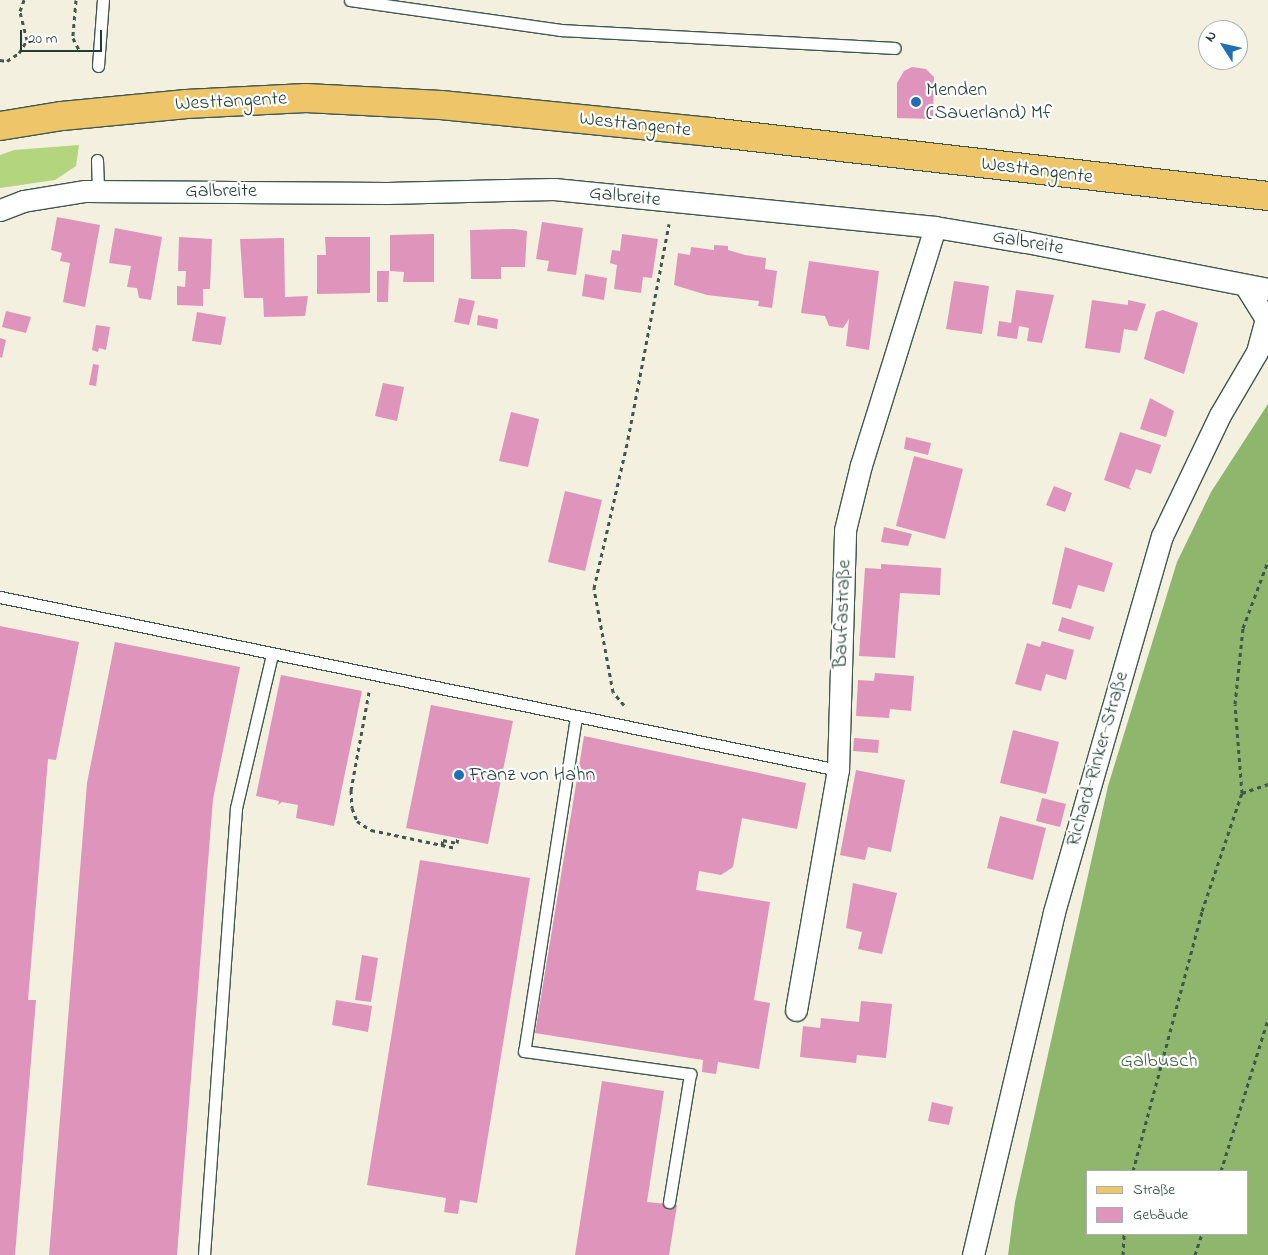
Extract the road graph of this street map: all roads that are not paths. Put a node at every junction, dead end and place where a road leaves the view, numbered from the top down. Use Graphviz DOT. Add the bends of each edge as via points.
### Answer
graph roads {
  1 [pos="103,0"];
  2 [pos="350,0"];
  3 [pos="895,48"];
  4 [pos="98,66"];
  5 [pos="3,122"];
  6 [pos="97,160"];
  7 [pos="98,190"];
  8 [pos="1268,196"];
  9 [pos="0,210"];
  10 [pos="936,227"];
  11 [pos="1246,287"];
  12 [pos="1268,289"];
  13 [pos="0,596"];
  14 [pos="272,654"];
  15 [pos="576,718"];
  16 [pos="838,770"];
  17 [pos="796,1010"];
  18 [pos="669,1202"];
  19 [pos="204,1255"];
  20 [pos="973,1255"];
  1 -- 4 [label="lane"];
  2 -- 3 [label="lane" via="561,30"];
  5 -- 8 [label="main road, Westtangente" via="186,104 297,98 441,105 710,132"];
  6 -- 7 [label="lane"];
  7 -- 9 [label="street, Galbreite" via="23,201"];
  7 -- 10 [label="street, Galbreite" via="387,193 554,189"];
  10 -- 11 [label="street, Galbreite"];
  10 -- 16 [label="street, Baufastraße" via="861,465 845,530"];
  11 -- 12 [label="street, Galbreite"];
  11 -- 20 [label="street, Richard-Rinker-Straße" via="1266,319 1257,352 1220,415 1162,536 1054,912"];
  13 -- 14 [label="lane"];
  14 -- 15 [label="lane"];
  14 -- 19 [label="lane" via="236,808"];
  15 -- 16 [label="lane"];
  15 -- 18 [label="lane" via="524,1051 690,1074"];
  16 -- 17 [label="street, Baufastraße"];
}
